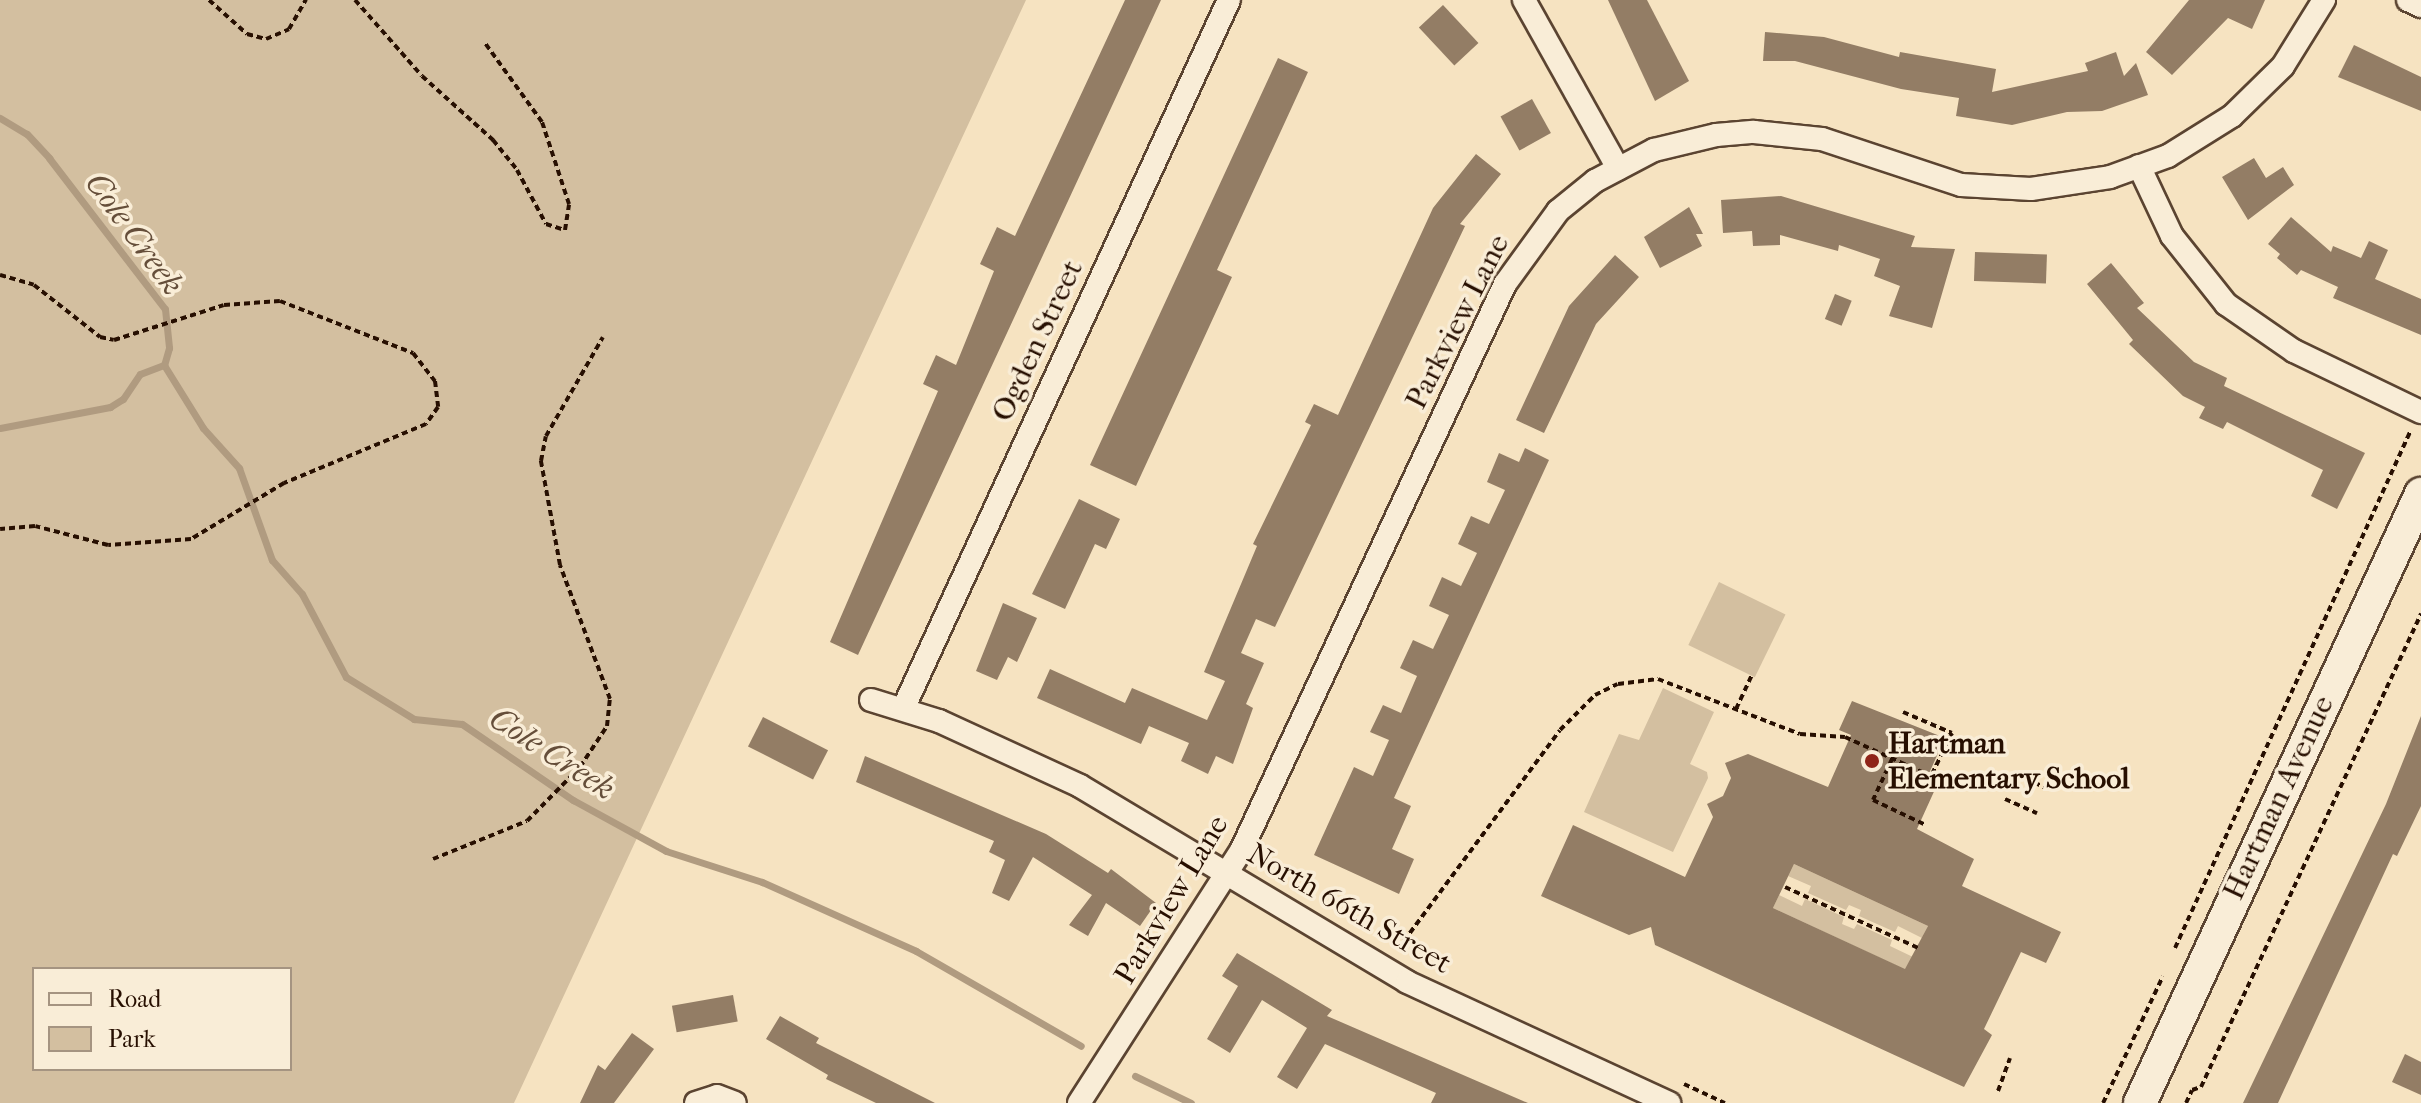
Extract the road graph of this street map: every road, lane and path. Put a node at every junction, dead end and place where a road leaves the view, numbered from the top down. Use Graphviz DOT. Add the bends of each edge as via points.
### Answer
graph roads {
  1 [pos="209,0"];
  2 [pos="306,0"];
  3 [pos="355,0"];
  4 [pos="1229,0"];
  5 [pos="1524,0"];
  6 [pos="2324,0"];
  7 [pos="2408,0"];
  8 [pos="2421,6"];
  9 [pos="485,43"];
  10 [pos="2139,166"];
  11 [pos="1618,168"];
  12 [pos="0,275"];
  13 [pos="603,337"];
  14 [pos="2416,420"];
  15 [pos="2421,494"];
  16 [pos="0,529"];
  17 [pos="2421,614"];
  18 [pos="1752,675"];
  19 [pos="871,700"];
  20 [pos="903,709"];
  21 [pos="1736,709"];
  22 [pos="1903,712"];
  23 [pos="1892,759"];
  24 [pos="2016,774"];
  25 [pos="1931,776"];
  26 [pos="1946,783"];
  27 [pos="2048,789"];
  28 [pos="2005,799"];
  29 [pos="2037,813"];
  30 [pos="1926,825"];
  31 [pos="433,859"];
  32 [pos="1228,874"];
  33 [pos="1785,887"];
  34 [pos="1388,946"];
  35 [pos="1918,948"];
  36 [pos="2175,948"];
  37 [pos="1396,951"];
  38 [pos="1410,957"];
  39 [pos="2163,976"];
  40 [pos="2010,1058"];
  41 [pos="1677,1081"];
  42 [pos="1998,1091"];
  43 [pos="696,1103"];
  44 [pos="735,1103"];
  45 [pos="1079,1103"];
  46 [pos="1669,1103"];
  47 [pos="1725,1103"];
  48 [pos="2103,1103"];
  49 [pos="2140,1103"];
  50 [pos="2186,1103"];
  1 -- 2 [label="path" via="247,34 266,39 289,29"];
  3 -- 9 [label="path" via="422,76 493,140 517,170 546,224 565,230 569,204 542,122"];
  4 -- 20 [label="street, Ogden Street"];
  5 -- 11 [label="street"];
  6 -- 10 [label="street, Parkview Lane" via="2283,66 2251,99 2201,138"];
  7 -- 8 [label="street"];
  10 -- 11 [label="street, Parkview Lane" via="2069,186 1991,188 1932,178 1822,139 1754,132 1678,143"];
  10 -- 14 [label="street" via="2172,236 2226,304 2294,351"];
  11 -- 32 [label="street, Parkview Lane" via="1558,211 1505,284"];
  12 -- 16 [label="path" via="48,293 100,337 129,338 248,300 280,301 401,346 431,372 438,407 426,424 284,483 221,524 173,544 108,545 35,526"];
  13 -- 31 [label="path" via="542,448 543,484 557,552 610,699 607,726 580,767 539,811 510,830"];
  14 -- 36 [label="path"];
  15 -- 49 [label="main road, Hartman Avenue"];
  17 -- 50 [label="path" via="2201,1087 2192,1090"];
  18 -- 21 [label="path"];
  19 -- 20 [label="street, North 66th Street"];
  20 -- 32 [label="street, North 66th Street" via="1080,786"];
  21 -- 23 [label="path" via="1800,734 1845,737"];
  21 -- 37 [label="path" via="1658,679 1638,679 1595,695 1536,760"];
  22 -- 25 [label="path" via="1952,733"];
  23 -- 25 [label="path"];
  23 -- 30 [label="path" via="1873,800"];
  24 -- 27 [label="path"];
  25 -- 26 [label="path"];
  28 -- 29 [label="path"];
  32 -- 45 [label="street, Parkview Lane"];
  32 -- 46 [label="street, North 66th Street" via="1407,982"];
  33 -- 35 [label="path"];
  34 -- 37 [label="path"];
  37 -- 38 [label="path"];
  39 -- 48 [label="path"];
  40 -- 42 [label="path"];
  41 -- 47 [label="path"];
  43 -- 44 [label="street" via="717,1096"];
}
